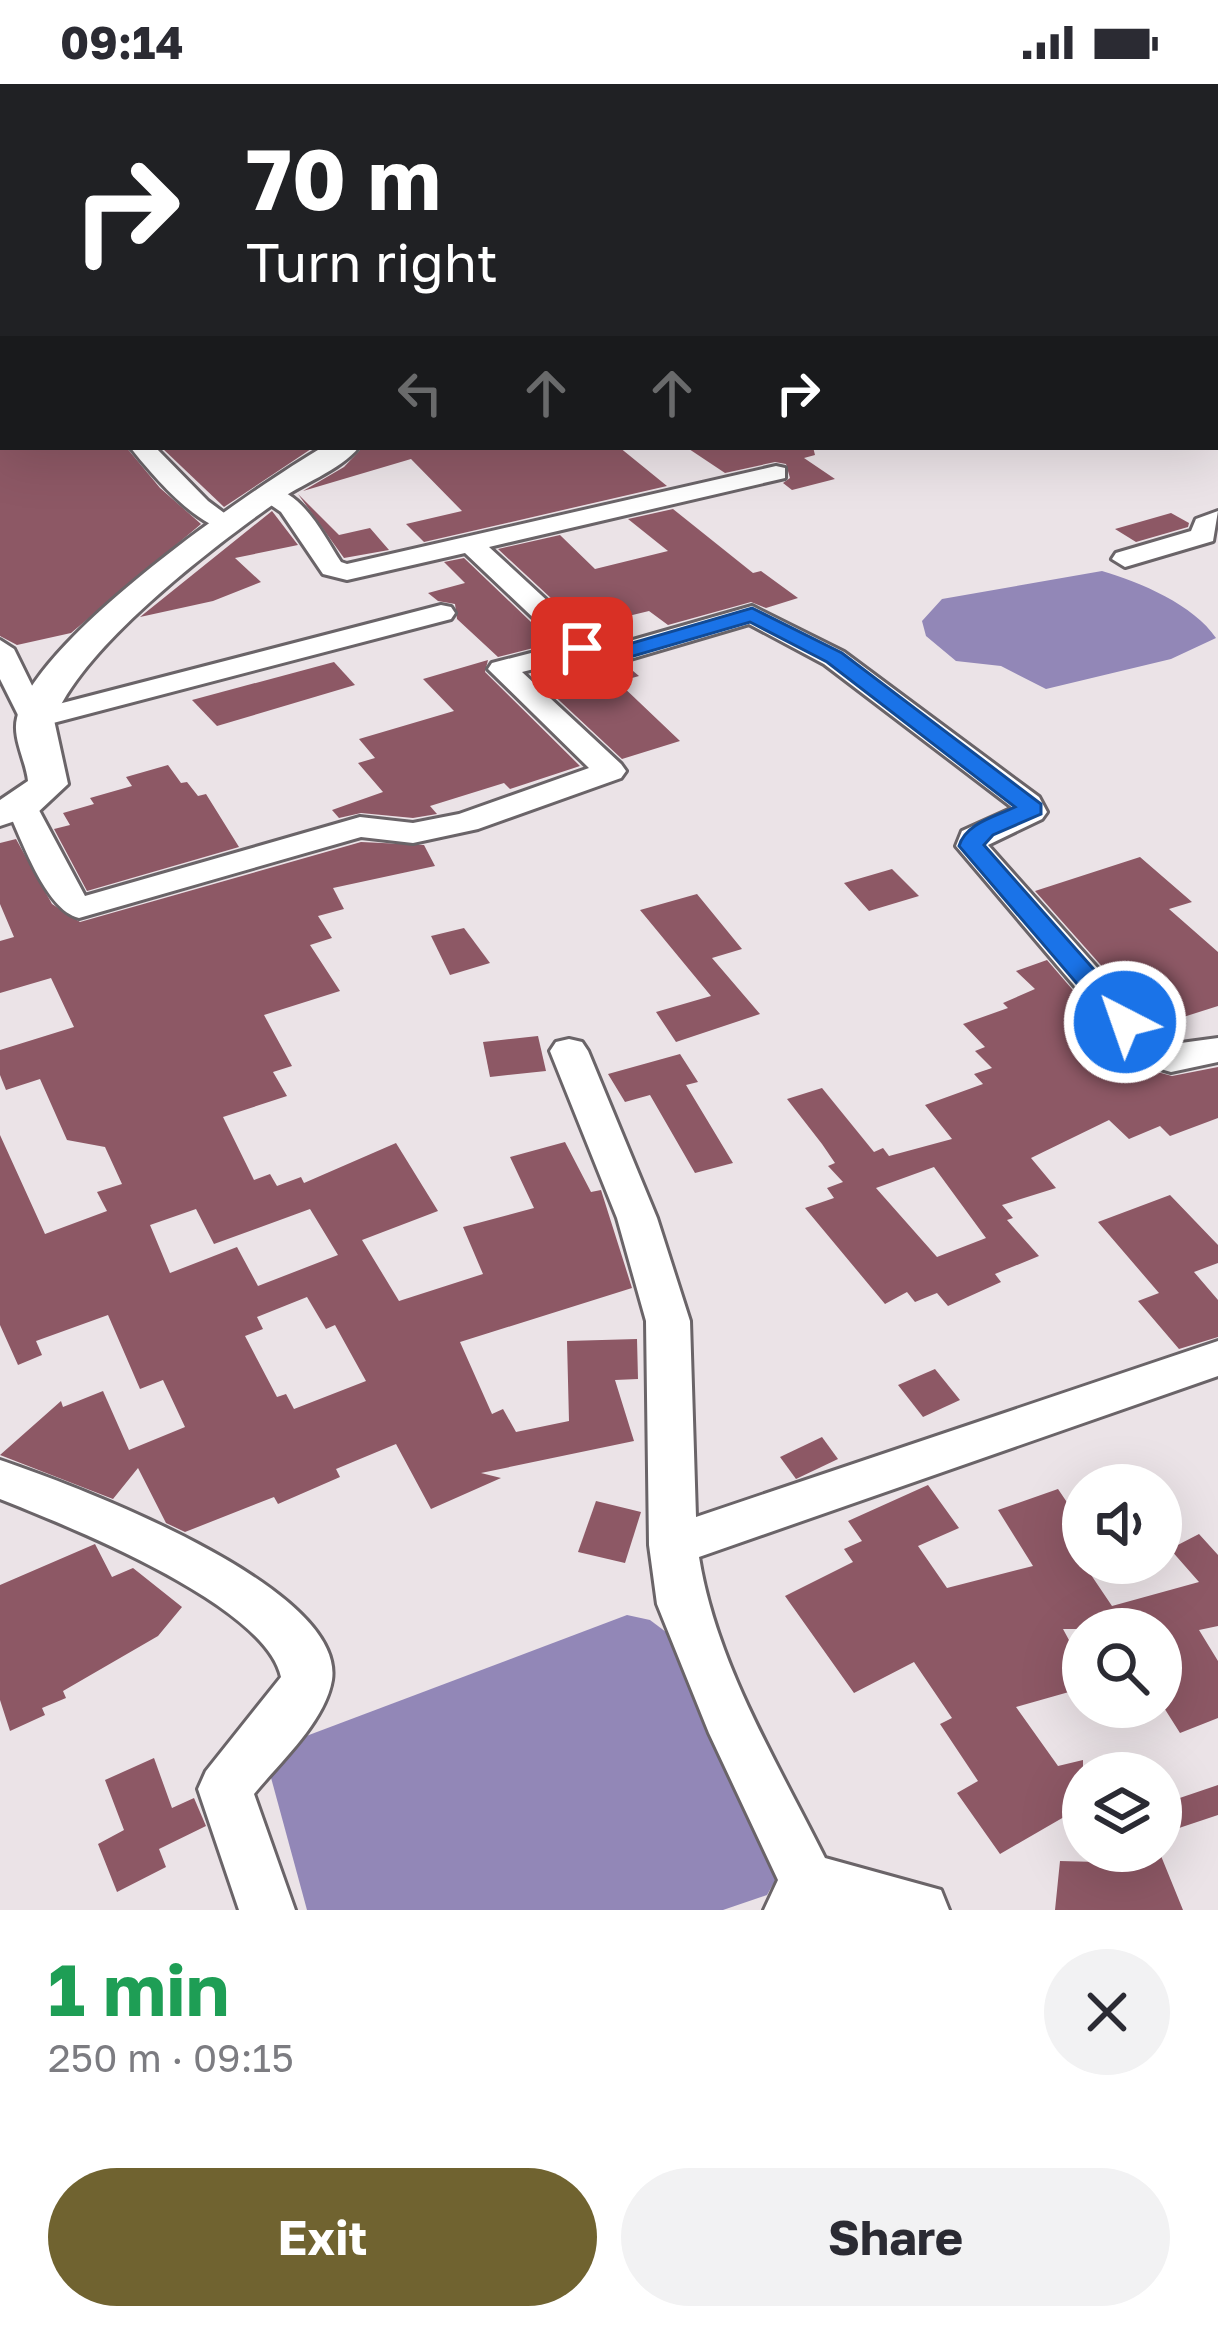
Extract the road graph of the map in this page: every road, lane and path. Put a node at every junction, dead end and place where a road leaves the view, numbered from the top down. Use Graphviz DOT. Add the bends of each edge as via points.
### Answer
graph roads {
  1 [pos="145,450"];
  2 [pos="339,450"];
  3 [pos="776,473"];
  4 [pos="267,494"];
  5 [pos="1218,519"];
  6 [pos="226,524"];
  7 [pos="473,546"];
  8 [pos="1125,559"];
  9 [pos="441,614"];
  10 [pos="582,648"];
  11 [pos="0,649"];
  12 [pos="34,719"];
  13 [pos="11,810"];
  14 [pos="1218,1050"];
  15 [pos="569,1052"];
  16 [pos="1218,1358"];
  17 [pos="0,1479"];
  18 [pos="673,1545"];
  19 [pos="799,1895"];
  20 [pos="267,1910"];
  21 [pos="921,1910"];
  1 -- 6 [label="street"];
  2 -- 4 [label="street"];
  3 -- 7 [label="street"];
  4 -- 6 [label="street"];
  4 -- 7 [label="street" via="290,508 339,572"];
  5 -- 8 [label="street" via="1205,524 1204,536"];
  6 -- 12 [label="street" via="70,663"];
  7 -- 10 [label="street"];
  9 -- 12 [label="street"];
  10 -- 13 [label="street" via="502,669 610,772 466,822 412,833 360,827 80,908"];
  10 -- 14 [label="street" via="613,656 752,614 834,658 1032,809 985,830 972,846 1153,1054 1171,1060"];
  11 -- 12 [label="street"];
  12 -- 13 [label="street" via="48,784"];
  15 -- 18 [label="street" via="638,1218 668,1321"];
  16 -- 18 [label="street"];
  17 -- 20 [label="street" via="167,1549 279,1622 306,1651 302,1694 225,1789"];
  18 -- 19 [label="street" via="682,1604"];
  19 -- 21 [label="street"];
}
